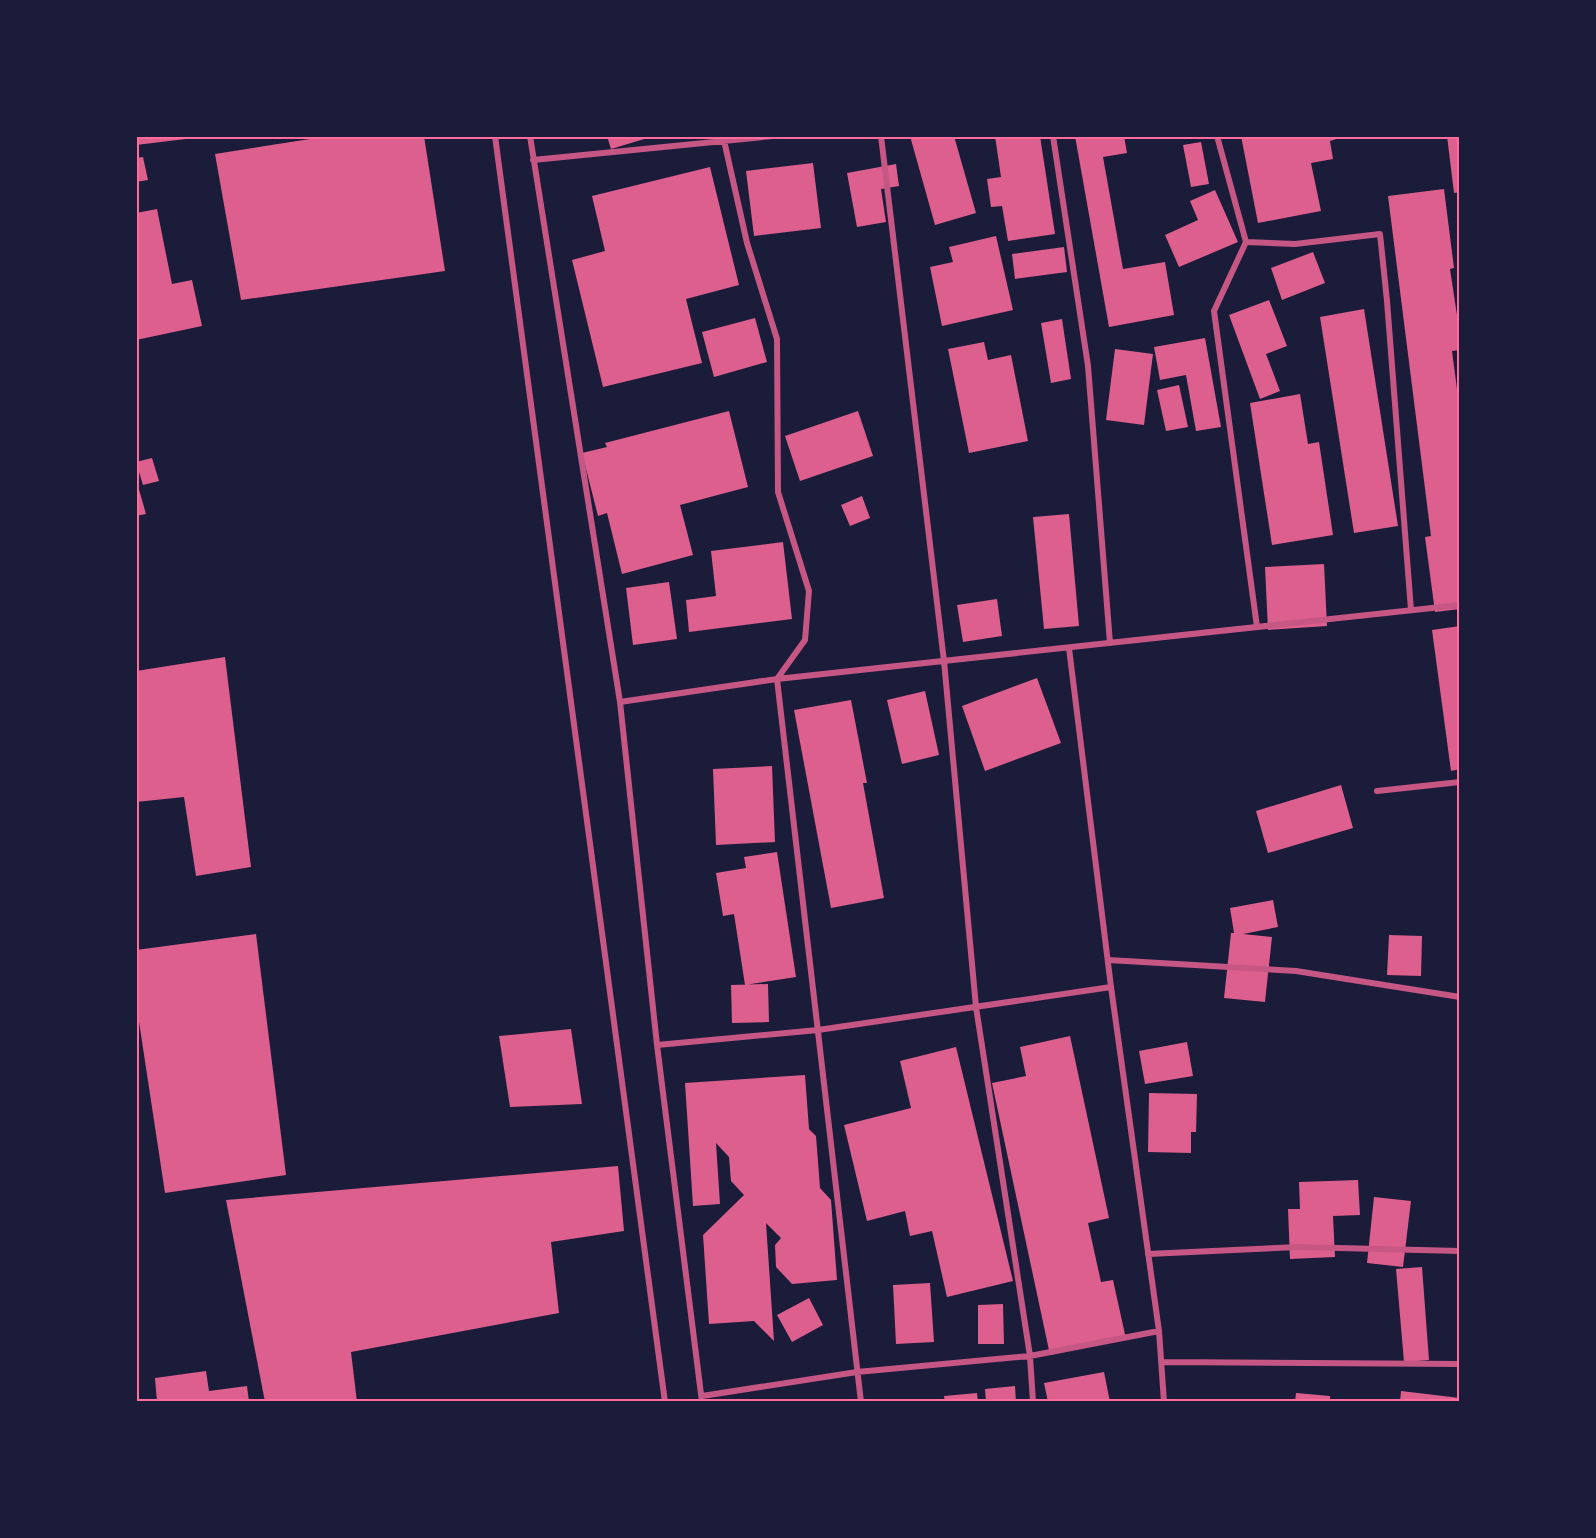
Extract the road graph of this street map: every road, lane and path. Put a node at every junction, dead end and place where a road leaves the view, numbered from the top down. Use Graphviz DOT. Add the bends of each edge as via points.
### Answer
graph roads {
  1 [pos="495,136"];
  2 [pos="530,136"];
  3 [pos="774,136"];
  4 [pos="881,136"];
  5 [pos="1053,136"];
  6 [pos="1217,136"];
  7 [pos="723,140"];
  8 [pos="533,160"];
  9 [pos="1246,242"];
  10 [pos="1460,605"];
  11 [pos="1411,610"];
  12 [pos="1257,627"];
  13 [pos="1110,643"];
  14 [pos="1069,648"];
  15 [pos="944,661"];
  16 [pos="777,680"];
  17 [pos="620,702"];
  18 [pos="1460,782"];
  19 [pos="1377,791"];
  20 [pos="1107,960"];
  21 [pos="1111,987"];
  22 [pos="1460,997"];
  23 [pos="976,1007"];
  24 [pos="818,1030"];
  25 [pos="657,1045"];
  26 [pos="1460,1251"];
  27 [pos="1148,1254"];
  28 [pos="1159,1331"];
  29 [pos="1030,1356"];
  30 [pos="1161,1362"];
  31 [pos="1460,1364"];
  32 [pos="857,1372"];
  33 [pos="702,1399"];
  34 [pos="665,1401"];
  35 [pos="861,1401"];
  36 [pos="1034,1401"];
  37 [pos="1164,1401"];
  1 -- 34 [label="street"];
  2 -- 8 [label="street"];
  3 -- 7 [label="street"];
  4 -- 15 [label="street"];
  5 -- 13 [label="street" via="1088,366"];
  6 -- 9 [label="street"];
  7 -- 8 [label="street"];
  7 -- 16 [label="street" via="747,243 777,339 778,492 809,591 805,640"];
  8 -- 17 [label="street"];
  9 -- 11 [label="street" via="1295,244 1380,234"];
  9 -- 12 [label="street" via="1214,311"];
  10 -- 11 [label="street"];
  11 -- 12 [label="street"];
  12 -- 13 [label="street"];
  13 -- 14 [label="street"];
  14 -- 15 [label="street"];
  14 -- 20 [label="street"];
  15 -- 16 [label="street"];
  15 -- 23 [label="street"];
  16 -- 17 [label="street"];
  16 -- 24 [label="street"];
  17 -- 25 [label="street"];
  18 -- 19 [label="street"];
  20 -- 21 [label="street"];
  20 -- 22 [label="street" via="1296,971"];
  21 -- 23 [label="street"];
  21 -- 27 [label="street"];
  23 -- 24 [label="street"];
  23 -- 29 [label="street"];
  24 -- 25 [label="street"];
  24 -- 32 [label="street"];
  25 -- 33 [label="street"];
  26 -- 27 [label="street" via="1298,1247"];
  27 -- 28 [label="street"];
  28 -- 29 [label="street"];
  28 -- 30 [label="street"];
  29 -- 32 [label="street"];
  29 -- 36 [label="street"];
  30 -- 31 [label="street"];
  30 -- 37 [label="street"];
  32 -- 33 [label="street"];
  32 -- 35 [label="street"];
}
